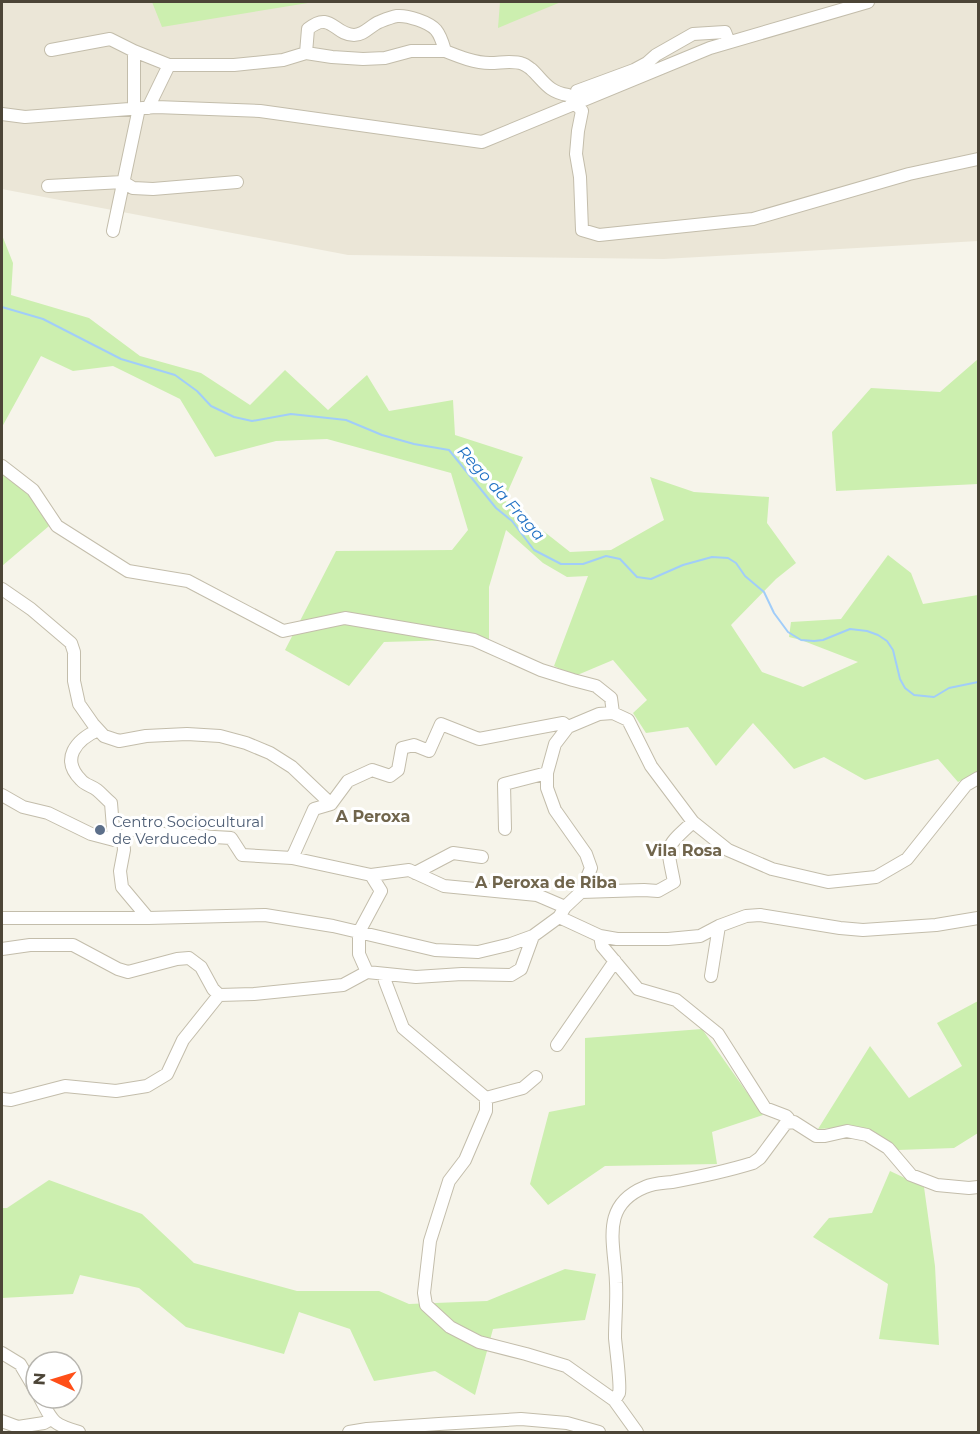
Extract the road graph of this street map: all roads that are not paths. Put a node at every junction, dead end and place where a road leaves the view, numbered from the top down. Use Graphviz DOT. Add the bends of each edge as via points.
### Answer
graph roads {
  1 [pos="868,2"];
  2 [pos="843,5"];
  3 [pos="729,42"];
  4 [pos="51,50"];
  5 [pos="134,51"];
  6 [pos="445,51"];
  7 [pos="306,53"];
  8 [pos="169,65"];
  9 [pos="575,103"];
  10 [pos="140,108"];
  11 [pos="2,114"];
  12 [pos="978,159"];
  13 [pos="123,182"];
  14 [pos="237,182"];
  15 [pos="48,186"];
  16 [pos="113,231"];
  17 [pos="2,466"];
  18 [pos="2,589"];
  19 [pos="613,713"];
  20 [pos="568,727"];
  21 [pos="98,730"];
  22 [pos="547,773"];
  23 [pos="978,778"];
  24 [pos="2,795"];
  25 [pos="331,804"];
  26 [pos="693,822"];
  27 [pos="505,829"];
  28 [pos="119,839"];
  29 [pos="482,857"];
  30 [pos="292,858"];
  31 [pos="415,873"];
  32 [pos="371,875"];
  33 [pos="581,892"];
  34 [pos="562,912"];
  35 [pos="2,918"];
  36 [pos="148,918"];
  37 [pos="978,918"];
  38 [pos="719,926"];
  39 [pos="359,932"];
  40 [pos="533,936"];
  41 [pos="600,936"];
  42 [pos="2,949"];
  43 [pos="615,961"];
  44 [pos="367,972"];
  45 [pos="385,975"];
  46 [pos="711,976"];
  47 [pos="219,994"];
  48 [pos="557,1045"];
  49 [pos="536,1077"];
  50 [pos="486,1098"];
  51 [pos="2,1100"];
  52 [pos="789,1122"];
  53 [pos="978,1187"];
  54 [pos="2,1353"];
  55 [pos="24,1371"];
  56 [pos="614,1401"];
  57 [pos="46,1410"];
  58 [pos="51,1419"];
  59 [pos="2,1421"];
  60 [pos="19,1430"];
  61 [pos="79,1432"];
  62 [pos="349,1432"];
  63 [pos="599,1432"];
  64 [pos="638,1432"];
  1 -- 2 [label="street"];
  2 -- 3 [label="street"];
  3 -- 9 [label="street"];
  3 -- 9 [label="street" via="725,32 693,34 634,70 577,91"];
  4 -- 5 [label="street" via="110,39"];
  5 -- 8 [label="street"];
  5 -- 10 [label="street"];
  6 -- 7 [label="street" via="411,51 363,59"];
  6 -- 7 [label="street" via="435,29 420,20 397,16 352,36 326,22 316,22 308,29"];
  6 -- 9 [label="street" via="470,60 525,64 547,87 568,95"];
  7 -- 8 [label="street" via="283,60 234,65"];
  8 -- 10 [label="street"];
  9 -- 10 [label="street" via="482,142 260,111"];
  9 -- 12 [label="street" via="582,111 576,154 582,230 598,236 753,219 909,174"];
  10 -- 11 [label="street" via="26,117"];
  10 -- 13 [label="street"];
  13 -- 14 [label="street" via="133,188 153,189"];
  13 -- 15 [label="street"];
  13 -- 16 [label="street"];
  17 -- 19 [label="street" via="33,490 57,526 128,571 188,581 283,631 345,618 474,640 542,669 596,686 610,698"];
  18 -- 21 [label="street" via="71,643 79,704"];
  19 -- 20 [label="street" via="599,714"];
  19 -- 26 [label="street" via="628,720 651,766"];
  20 -- 22 [label="street" via="555,744"];
  20 -- 25 [label="street" via="563,723 479,739 441,724 429,751 414,746 402,748 398,770 390,776 372,770 348,781"];
  21 -- 25 [label="street" via="119,741 187,734 246,742 292,767"];
  21 -- 28 [label="street" via="76,745 71,759 83,782 111,803"];
  22 -- 27 [label="street" via="504,784"];
  22 -- 33 [label="street" via="547,788 555,810 586,854 591,868"];
  23 -- 26 [label="street" via="966,785 908,859 876,877 828,882 772,869 728,850"];
  24 -- 28 [label="street" via="91,834"];
  25 -- 30 [label="street" via="314,808"];
  26 -- 33 [label="street" via="672,841 668,850 674,882 658,891"];
  28 -- 30 [label="street" via="139,827 164,834 231,838 242,855"];
  28 -- 36 [label="street" via="124,850 122,887"];
  29 -- 31 [label="street" via="453,853"];
  30 -- 32 [label="street"];
  31 -- 32 [label="street" via="409,870"];
  31 -- 34 [label="street" via="444,886 537,895"];
  32 -- 39 [label="street" via="381,891"];
  33 -- 34 [label="street"];
  34 -- 40 [label="street"];
  34 -- 41 [label="street"];
  35 -- 36 [label="street"];
  36 -- 39 [label="street" via="265,915"];
  37 -- 38 [label="street" via="863,930 760,915"];
  38 -- 41 [label="street" via="699,936 668,939"];
  38 -- 46 [label="street"];
  39 -- 40 [label="street" via="435,950 478,952"];
  39 -- 44 [label="street" via="359,954"];
  40 -- 45 [label="street" via="520,969 511,975"];
  41 -- 43 [label="street" via="602,946"];
  42 -- 47 [label="street" via="73,945 128,972 189,958 201,967"];
  43 -- 48 [label="street"];
  43 -- 52 [label="street" via="638,989 676,1000 717,1034 765,1108 786,1116"];
  44 -- 45 [label="street"];
  44 -- 47 [label="street" via="343,985"];
  45 -- 50 [label="street" via="403,1028"];
  47 -- 51 [label="street" via="183,1040 167,1074 147,1086 116,1091 65,1086"];
  49 -- 50 [label="street" via="523,1088"];
  50 -- 56 [label="street" via="486,1111 465,1160 449,1181 430,1242 426,1305 450,1327 479,1342 566,1366"];
  52 -- 53 [label="street" via="816,1136 847,1131 867,1135 888,1148 911,1174 938,1185"];
  52 -- 56 [label="street" via="753,1163 646,1187 631,1195 616,1211 612,1242 620,1391"];
  54 -- 55 [label="street"];
  56 -- 64 [label="street"];
  57 -- 58 [label="street"];
  58 -- 60 [label="street"];
  58 -- 61 [label="street"];
  59 -- 60 [label="street"];
  62 -- 63 [label="street" via="521,1419 567,1423"];
}
